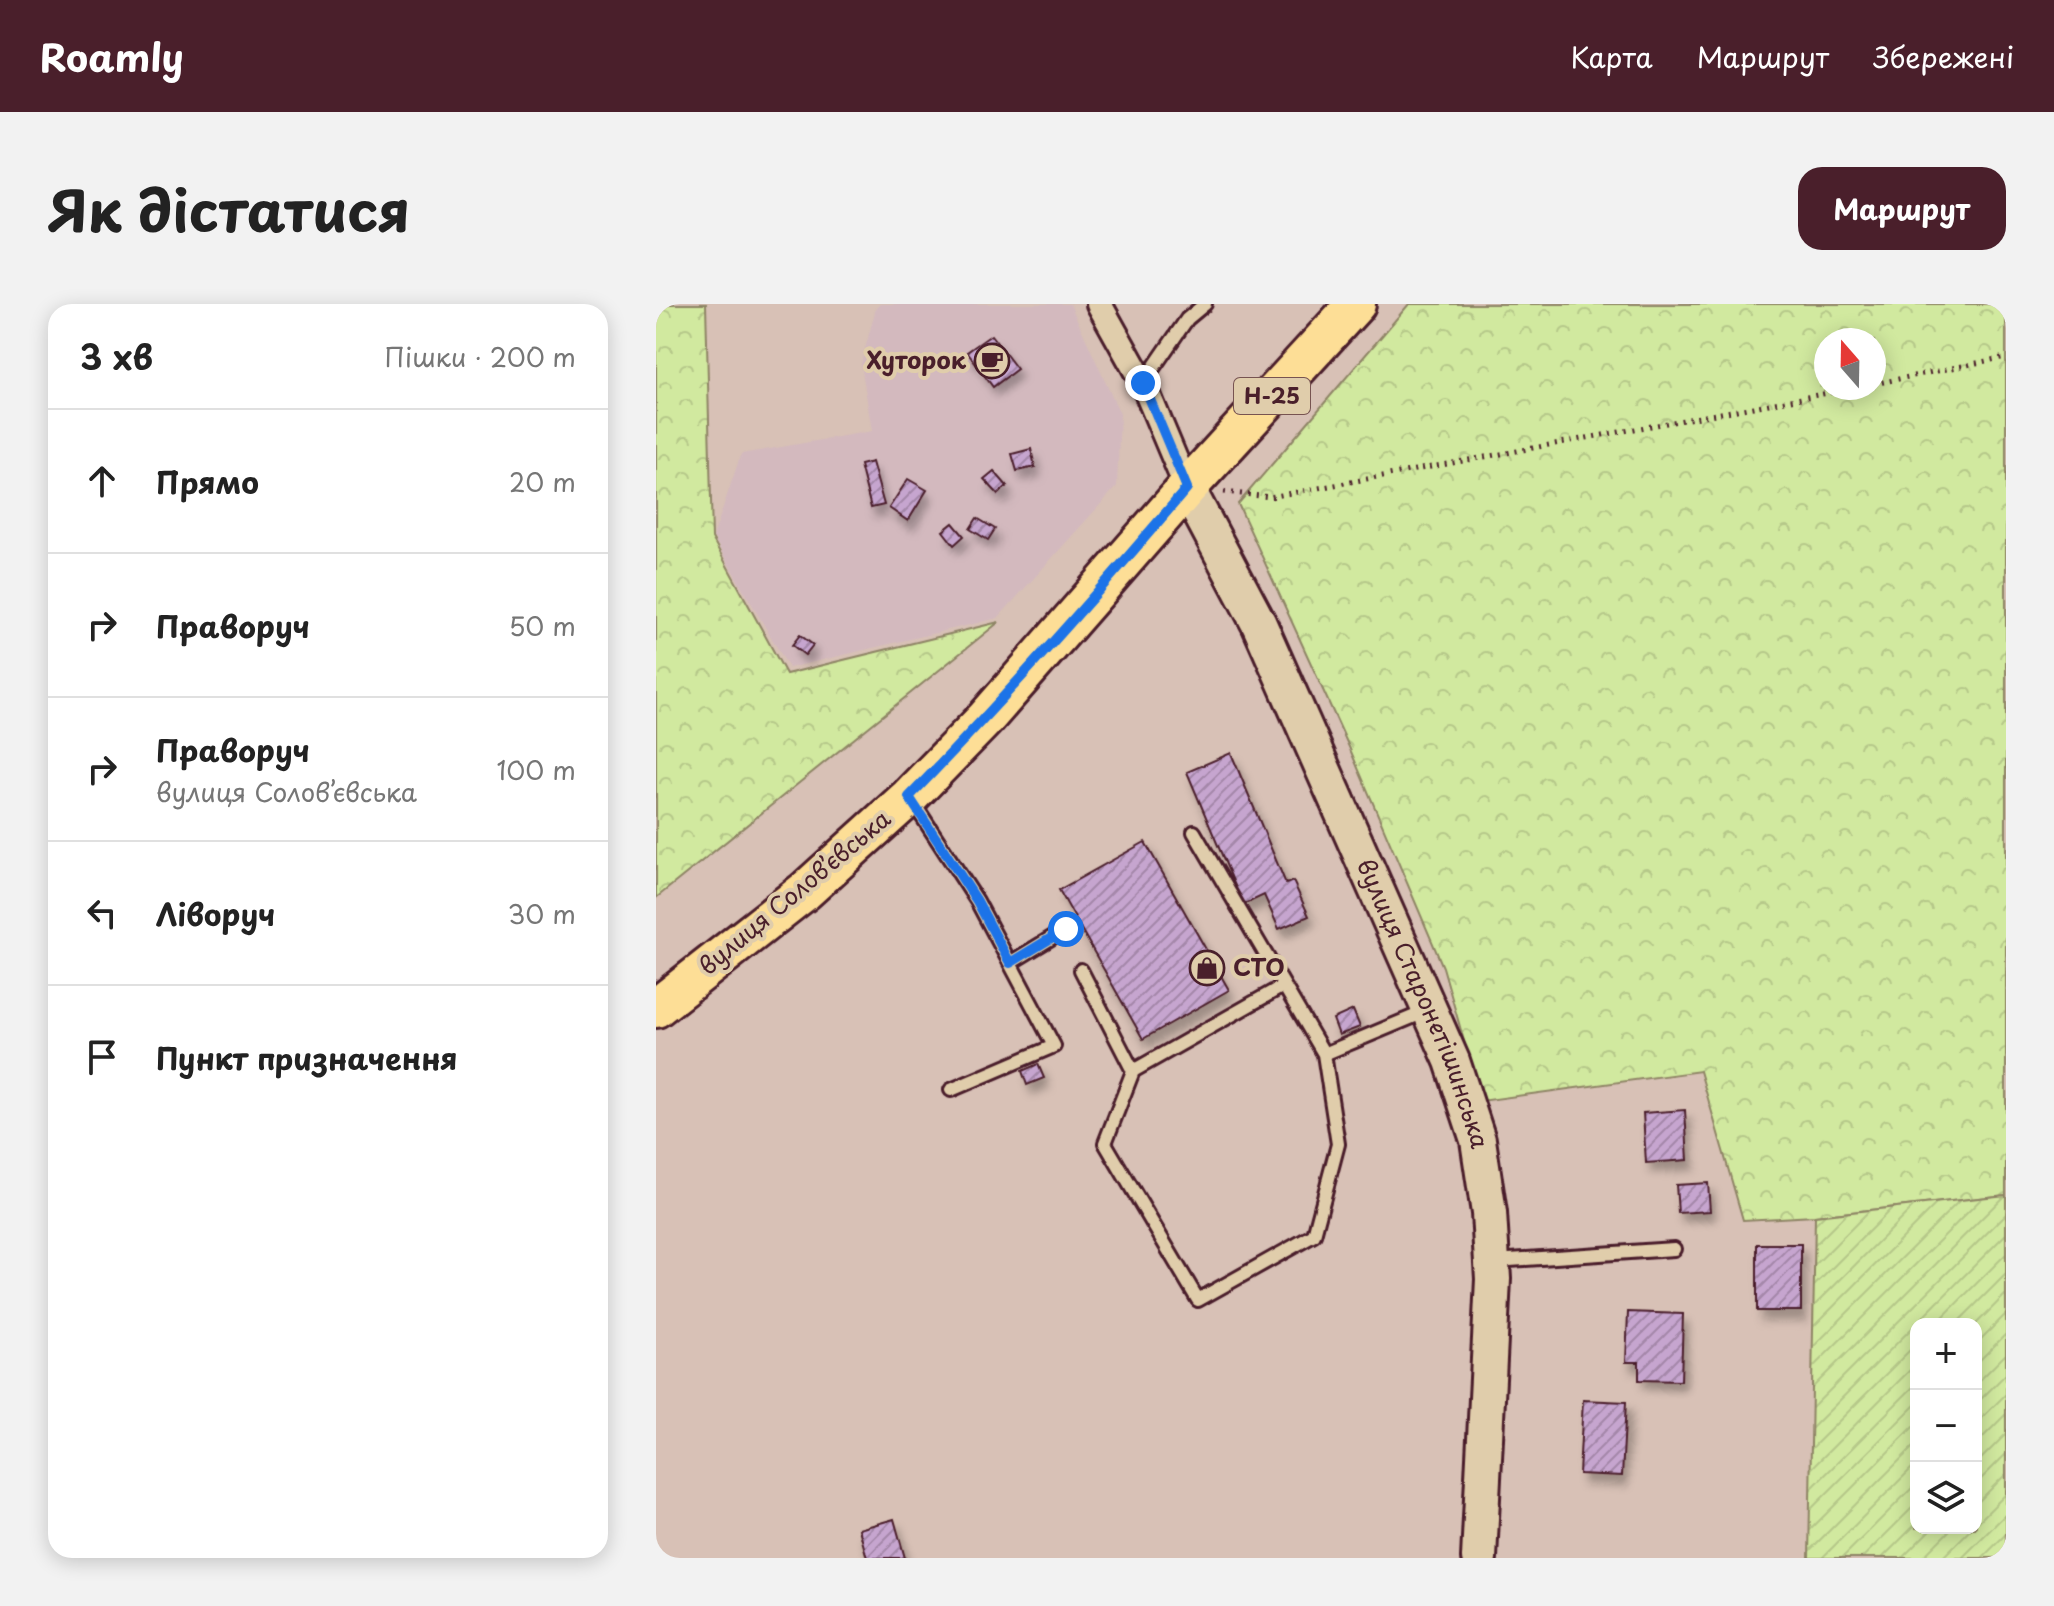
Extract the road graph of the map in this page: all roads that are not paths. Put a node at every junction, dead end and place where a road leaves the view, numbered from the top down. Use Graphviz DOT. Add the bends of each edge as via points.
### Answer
graph roads {
  1 [pos="1205,304"];
  2 [pos="1356,304"];
  3 [pos="1099,307"];
  4 [pos="1143,383"];
  5 [pos="1187,488"];
  6 [pos="909,797"];
  7 [pos="1194,832"];
  8 [pos="1066,929"];
  9 [pos="1010,963"];
  10 [pos="1081,970"];
  11 [pos="1283,986"];
  12 [pos="656,1008"];
  13 [pos="1430,1009"];
  14 [pos="1324,1054"];
  15 [pos="1133,1071"];
  16 [pos="951,1090"];
  17 [pos="1674,1249"];
  18 [pos="1491,1261"];
  19 [pos="1479,1558"];
  1 -- 4 [label="lane" via="1187,319"];
  2 -- 5 [label="main road, Н-25"];
  3 -- 4 [label="street"];
  4 -- 5 [label="street"];
  5 -- 6 [label="main road, вулиця Соловʼєвська / Н-25" via="1027,673"];
  5 -- 13 [label="main road, вулиця Старонетішинська" via="1259,624"];
  6 -- 9 [label="lane" via="977,901"];
  6 -- 12 [label="main road, вулиця Соловʼєвська / Н-25" via="805,891"];
  7 -- 11 [label="lane"];
  8 -- 9 [label="lane"];
  9 -- 16 [label="lane" via="1054,1046"];
  10 -- 15 [label="lane"];
  11 -- 14 [label="lane"];
  11 -- 15 [label="lane"];
  13 -- 14 [label="lane"];
  13 -- 18 [label="main road, вулиця Старонетішинська" via="1478,1140"];
  14 -- 15 [label="lane" via="1338,1144 1314,1235 1198,1300 1105,1143"];
  17 -- 18 [label="lane"];
  18 -- 19 [label="main road, вулиця Старонетішинська"];
}
